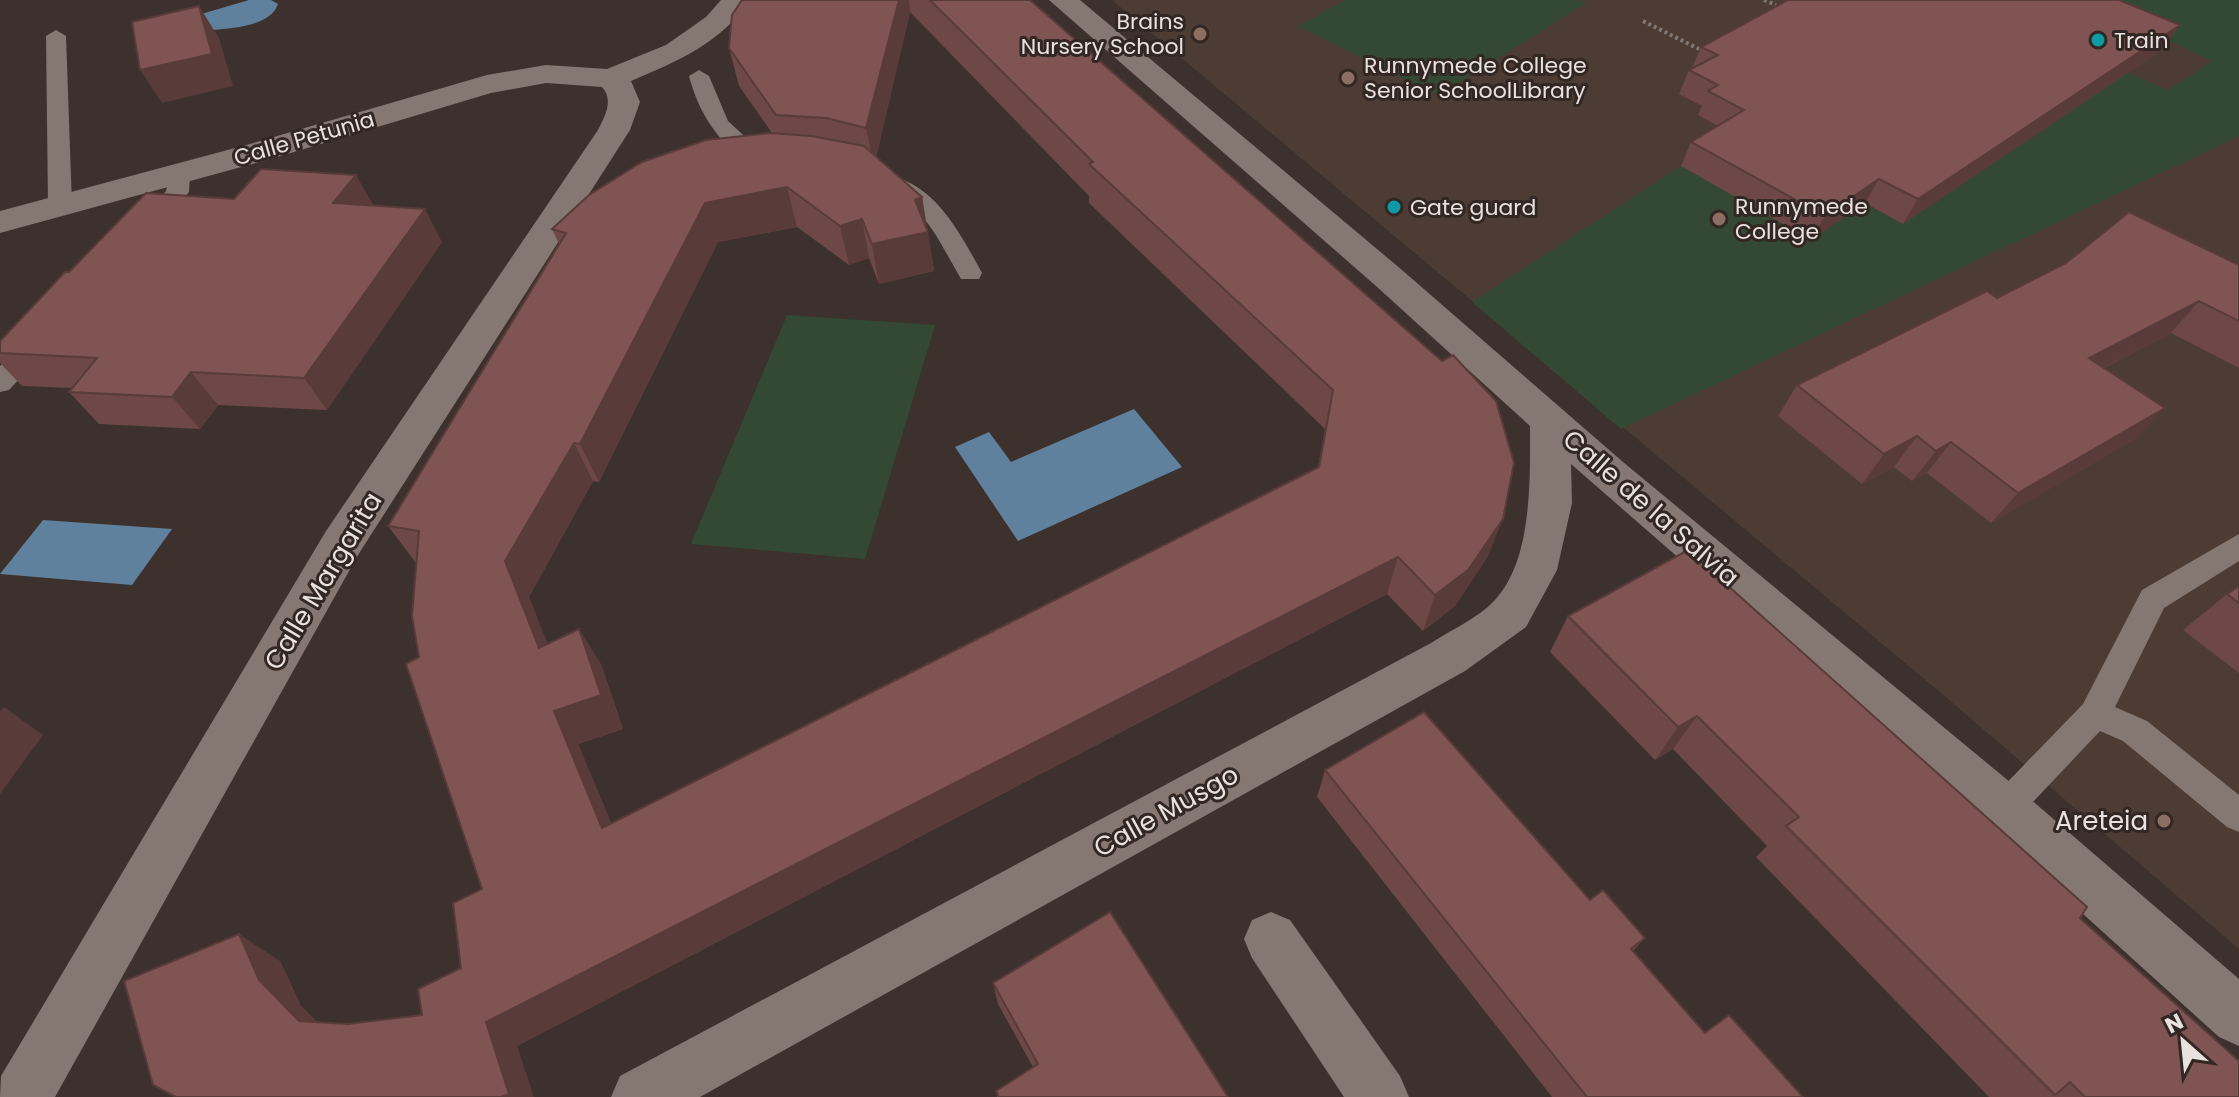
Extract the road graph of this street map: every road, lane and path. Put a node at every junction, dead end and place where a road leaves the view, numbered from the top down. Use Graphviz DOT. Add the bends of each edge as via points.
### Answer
graph roads {
  1 [pos="734,0"];
  2 [pos="1063,0"];
  3 [pos="1764,0"];
  4 [pos="1776,5"];
  5 [pos="668,21"];
  6 [pos="1643,21"];
  7 [pos="642,35"];
  8 [pos="56,36"];
  9 [pos="1699,49"];
  10 [pos="699,76"];
  11 [pos="611,78"];
  12 [pos="757,160"];
  13 [pos="786,162"];
  14 [pos="730,165"];
  15 [pos="179,173"];
  16 [pos="869,175"];
  17 [pos="60,206"];
  18 [pos="0,222"];
  19 [pos="134,240"];
  20 [pos="970,273"];
  21 [pos="52,328"];
  22 [pos="0,383"];
  23 [pos="1550,421"];
  24 [pos="2239,546"];
  25 [pos="2095,714"];
  26 [pos="2004,809"];
  27 [pos="2239,816"];
  28 [pos="1271,939"];
  29 [pos="2239,1017"];
  30 [pos="25,1096"];
  31 [pos="641,1097"];
  32 [pos="1379,1097"];
  1 -- 5 [label="street, Calle Petunia"];
  1 -- 11 [label="street, Calle Petunia" via="700,36"];
  2 -- 23 [label="street, Calle de la Salvia"];
  3 -- 4 [label="path"];
  6 -- 9 [label="path"];
  7 -- 11 [label="street" via="623,50"];
  8 -- 17 [label="lane"];
  10 -- 12 [label="lane" via="705,100 727,138"];
  11 -- 15 [label="street, Calle Petunia" via="562,73 487,84"];
  11 -- 30 [label="street, Calle Margarita" via="626,95 624,110 574,215 342,543"];
  12 -- 13 [label="lane"];
  12 -- 14 [label="lane"];
  15 -- 17 [label="street, Calle Petunia"];
  15 -- 19 [label="lane" via="177,192"];
  16 -- 20 [label="lane" via="907,187 945,229"];
  17 -- 18 [label="street, Calle Petunia"];
  21 -- 22 [label="lane"];
  23 -- 26 [label="street, Calle de la Salvia"];
  23 -- 31 [label="street, Calle Musgo" via="1551,503 1535,570 1510,614 1448,657"];
  24 -- 25 [label="lane" via="2153,599"];
  25 -- 26 [label="lane"];
  25 -- 27 [label="lane" via="2135,731"];
  26 -- 29 [label="street, Calle de la Salvia"];
  28 -- 32 [label="street"];
}
